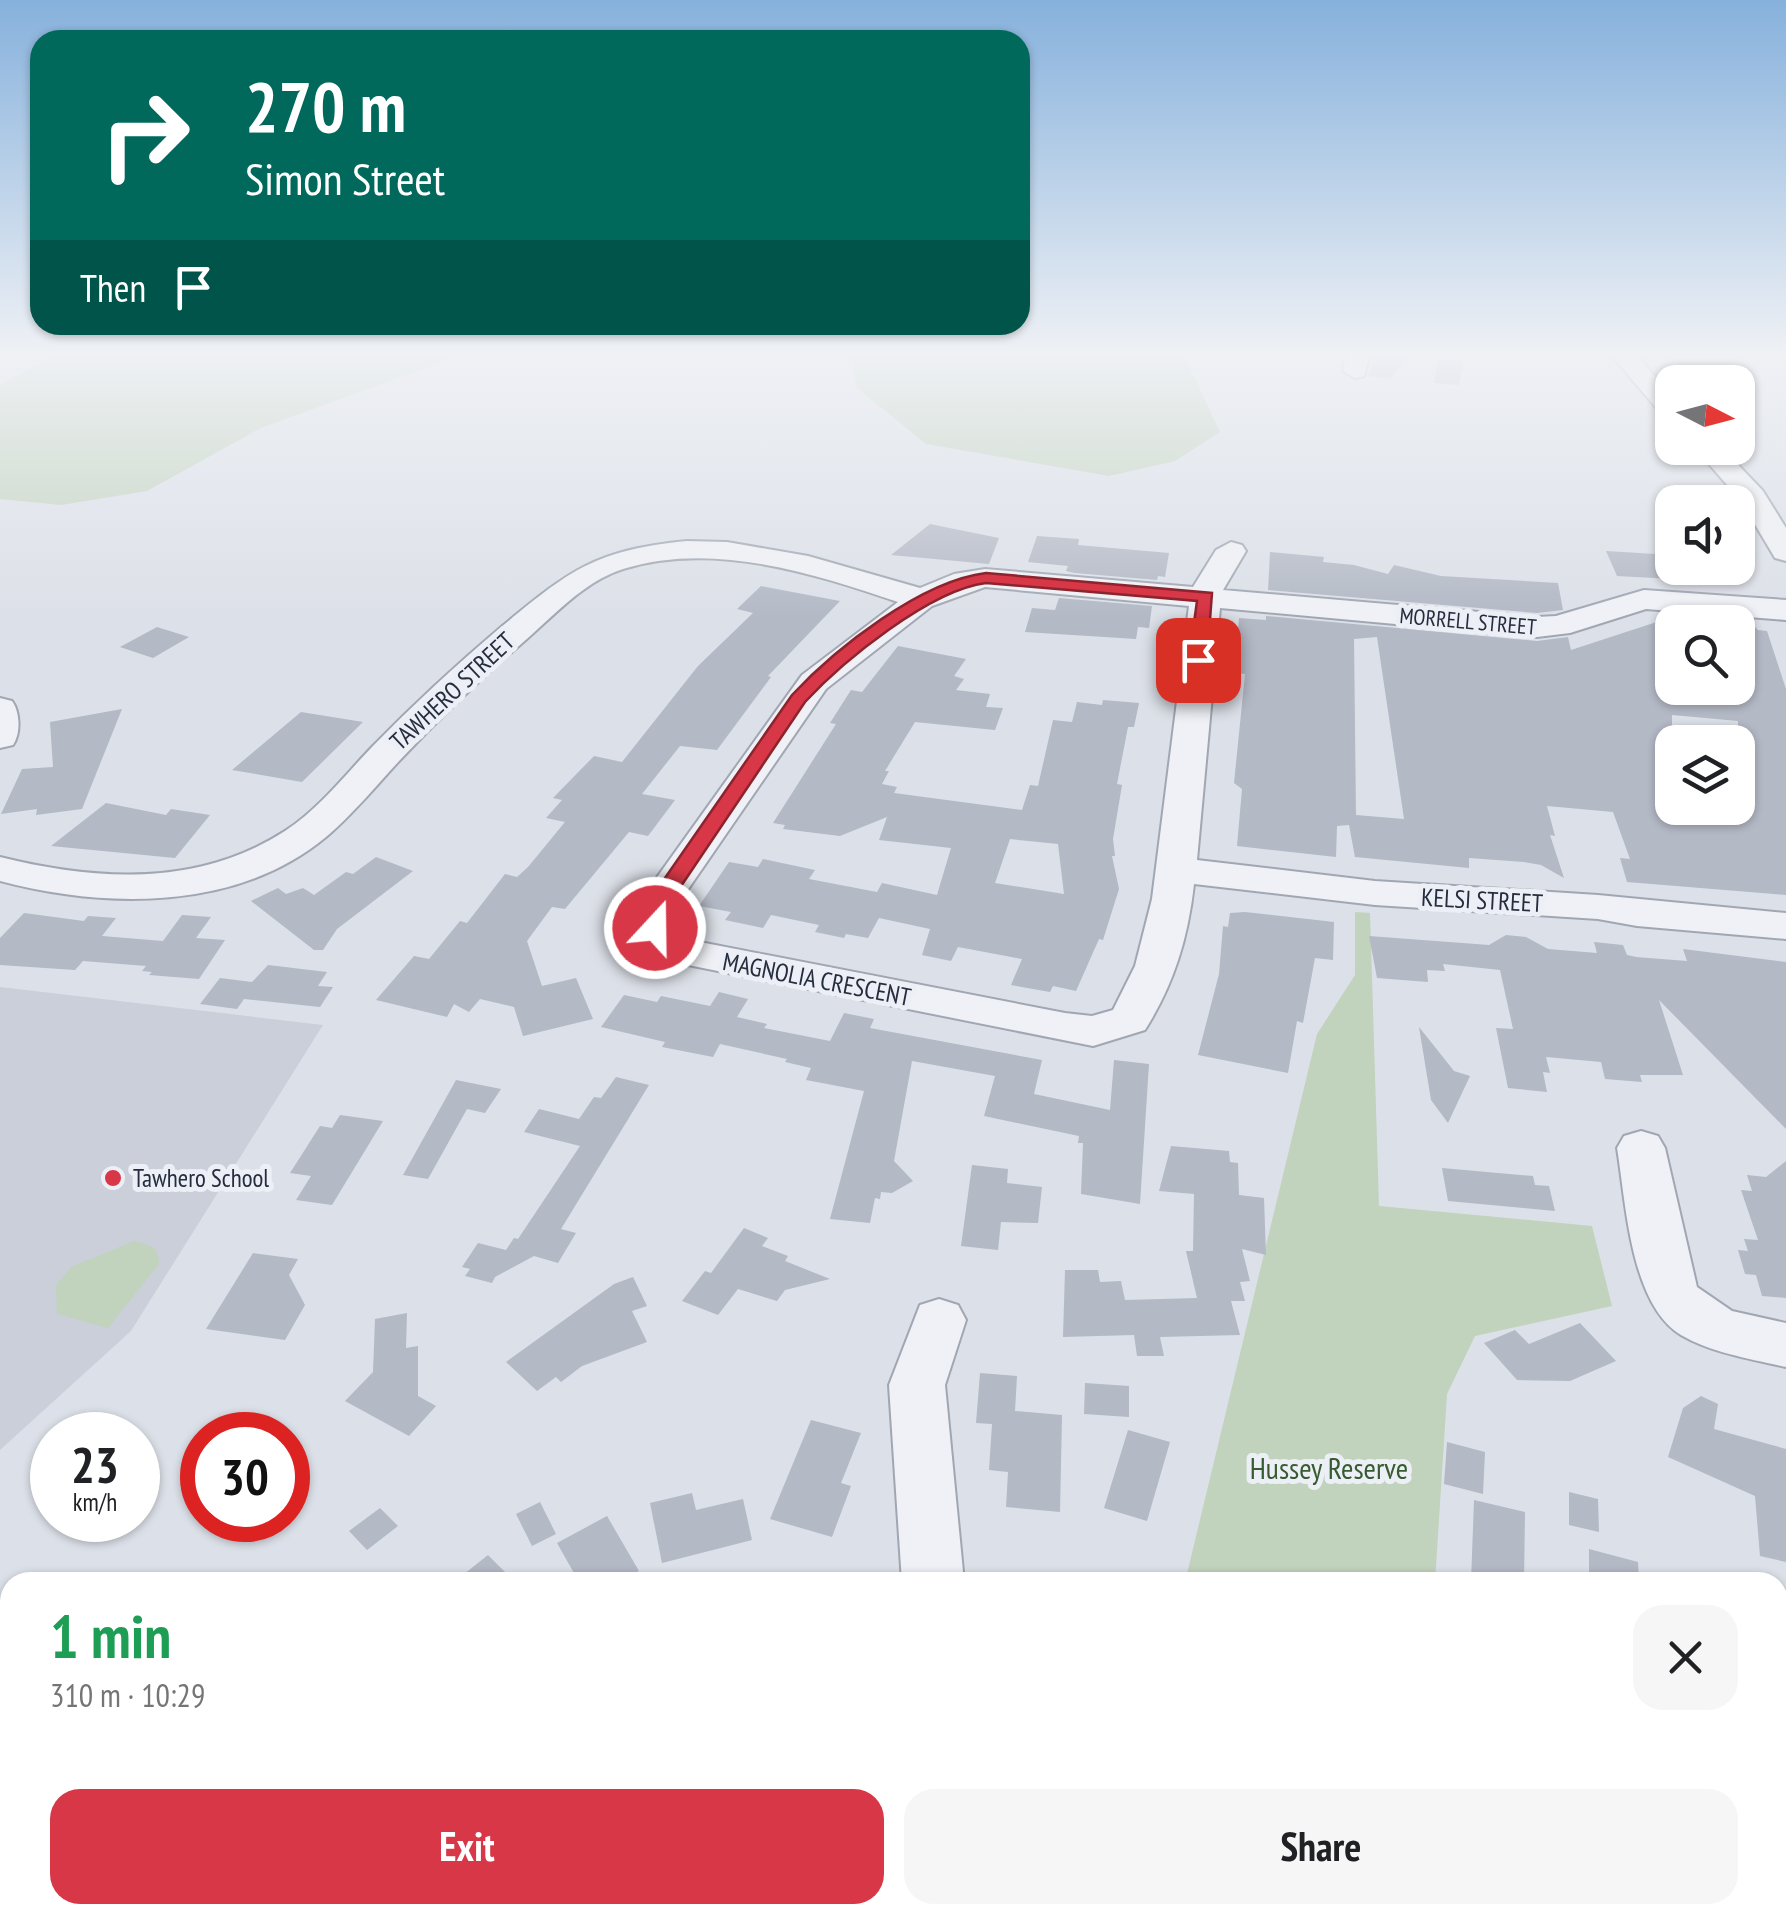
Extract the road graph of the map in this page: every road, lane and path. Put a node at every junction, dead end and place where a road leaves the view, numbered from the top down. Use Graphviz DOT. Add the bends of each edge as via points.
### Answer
graph roads {
  1 [pos="1724,465"];
  2 [pos="1231,551"];
  3 [pos="1786,552"];
  4 [pos="1206,597"];
  5 [pos="921,600"];
  6 [pos="1786,610"];
  7 [pos="0,708"];
  8 [pos="0,737"];
  9 [pos="0,870"];
  10 [pos="1177,870"];
  11 [pos="1786,926"];
  12 [pos="1640,1148"];
  13 [pos="940,1320"];
  14 [pos="1786,1345"];
  15 [pos="932,1572"];
  1 -- 3 [label="street" via="1753,497"];
  2 -- 4 [label="street" via="1210,578"];
  4 -- 5 [label="street, MAGNOLIA CRESCENT" via="986,578 964,580"];
  4 -- 6 [label="street, MORRELL STREET" via="1546,628 1644,600"];
  4 -- 10 [label="street"];
  5 -- 9 [label="street, TAWHERO STREET" via="726,551 673,550 612,563 578,580 458,679 326,817 268,857 164,886 81,884"];
  5 -- 10 [label="street, MAGNOLIA CRESCENT" via="798,699 660,901 654,914 660,938 688,954 1093,1031 1128,1020 1140,1006"];
  7 -- 8 [label="street"];
  10 -- 11 [label="street, KELSI STREET" via="1446,900 1546,902"];
  12 -- 14 [label="street" via="1678,1300 1700,1320"];
  13 -- 15 [label="street" via="917,1385"];
}
